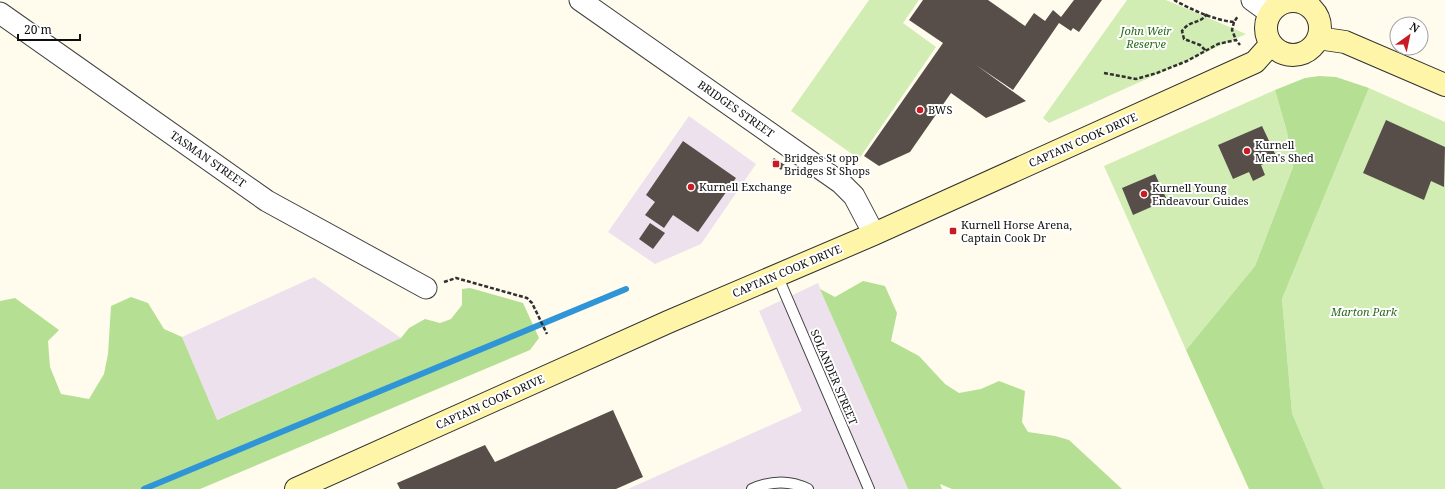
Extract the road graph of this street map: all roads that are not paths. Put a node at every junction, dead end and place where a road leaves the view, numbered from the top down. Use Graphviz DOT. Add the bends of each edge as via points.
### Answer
graph roads {
  1 [pos="580,0"];
  2 [pos="1246,5"];
  3 [pos="0,13"];
  4 [pos="1270,13"];
  5 [pos="1318,38"];
  6 [pos="1271,44"];
  7 [pos="1445,85"];
  8 [pos="874,234"];
  9 [pos="777,275"];
  10 [pos="426,288"];
  11 [pos="296,489"];
  12 [pos="752,489"];
  13 [pos="808,489"];
  14 [pos="869,489"];
  1 -- 8 [label="street, BRIDGES STREET" via="841,183 854,196"];
  2 -- 4 [label="street"];
  3 -- 10 [label="street, TASMAN STREET" via="267,201"];
  4 -- 5 [label="main road" via="1286,2 1296,1 1305,4 1318,18"];
  4 -- 6 [label="main road" via="1266,28"];
  5 -- 6 [label="main road" via="1306,52 1296,55 1287,55"];
  5 -- 7 [label="main road" via="1346,42"];
  6 -- 8 [label="main road, CAPTAIN COOK DRIVE" via="1255,62"];
  8 -- 9 [label="main road, CAPTAIN COOK DRIVE"];
  9 -- 11 [label="main road, CAPTAIN COOK DRIVE"];
  9 -- 14 [label="lane, SOLANDER STREET"];
  12 -- 13 [label="lane" via="775,482 798,484"];
}
